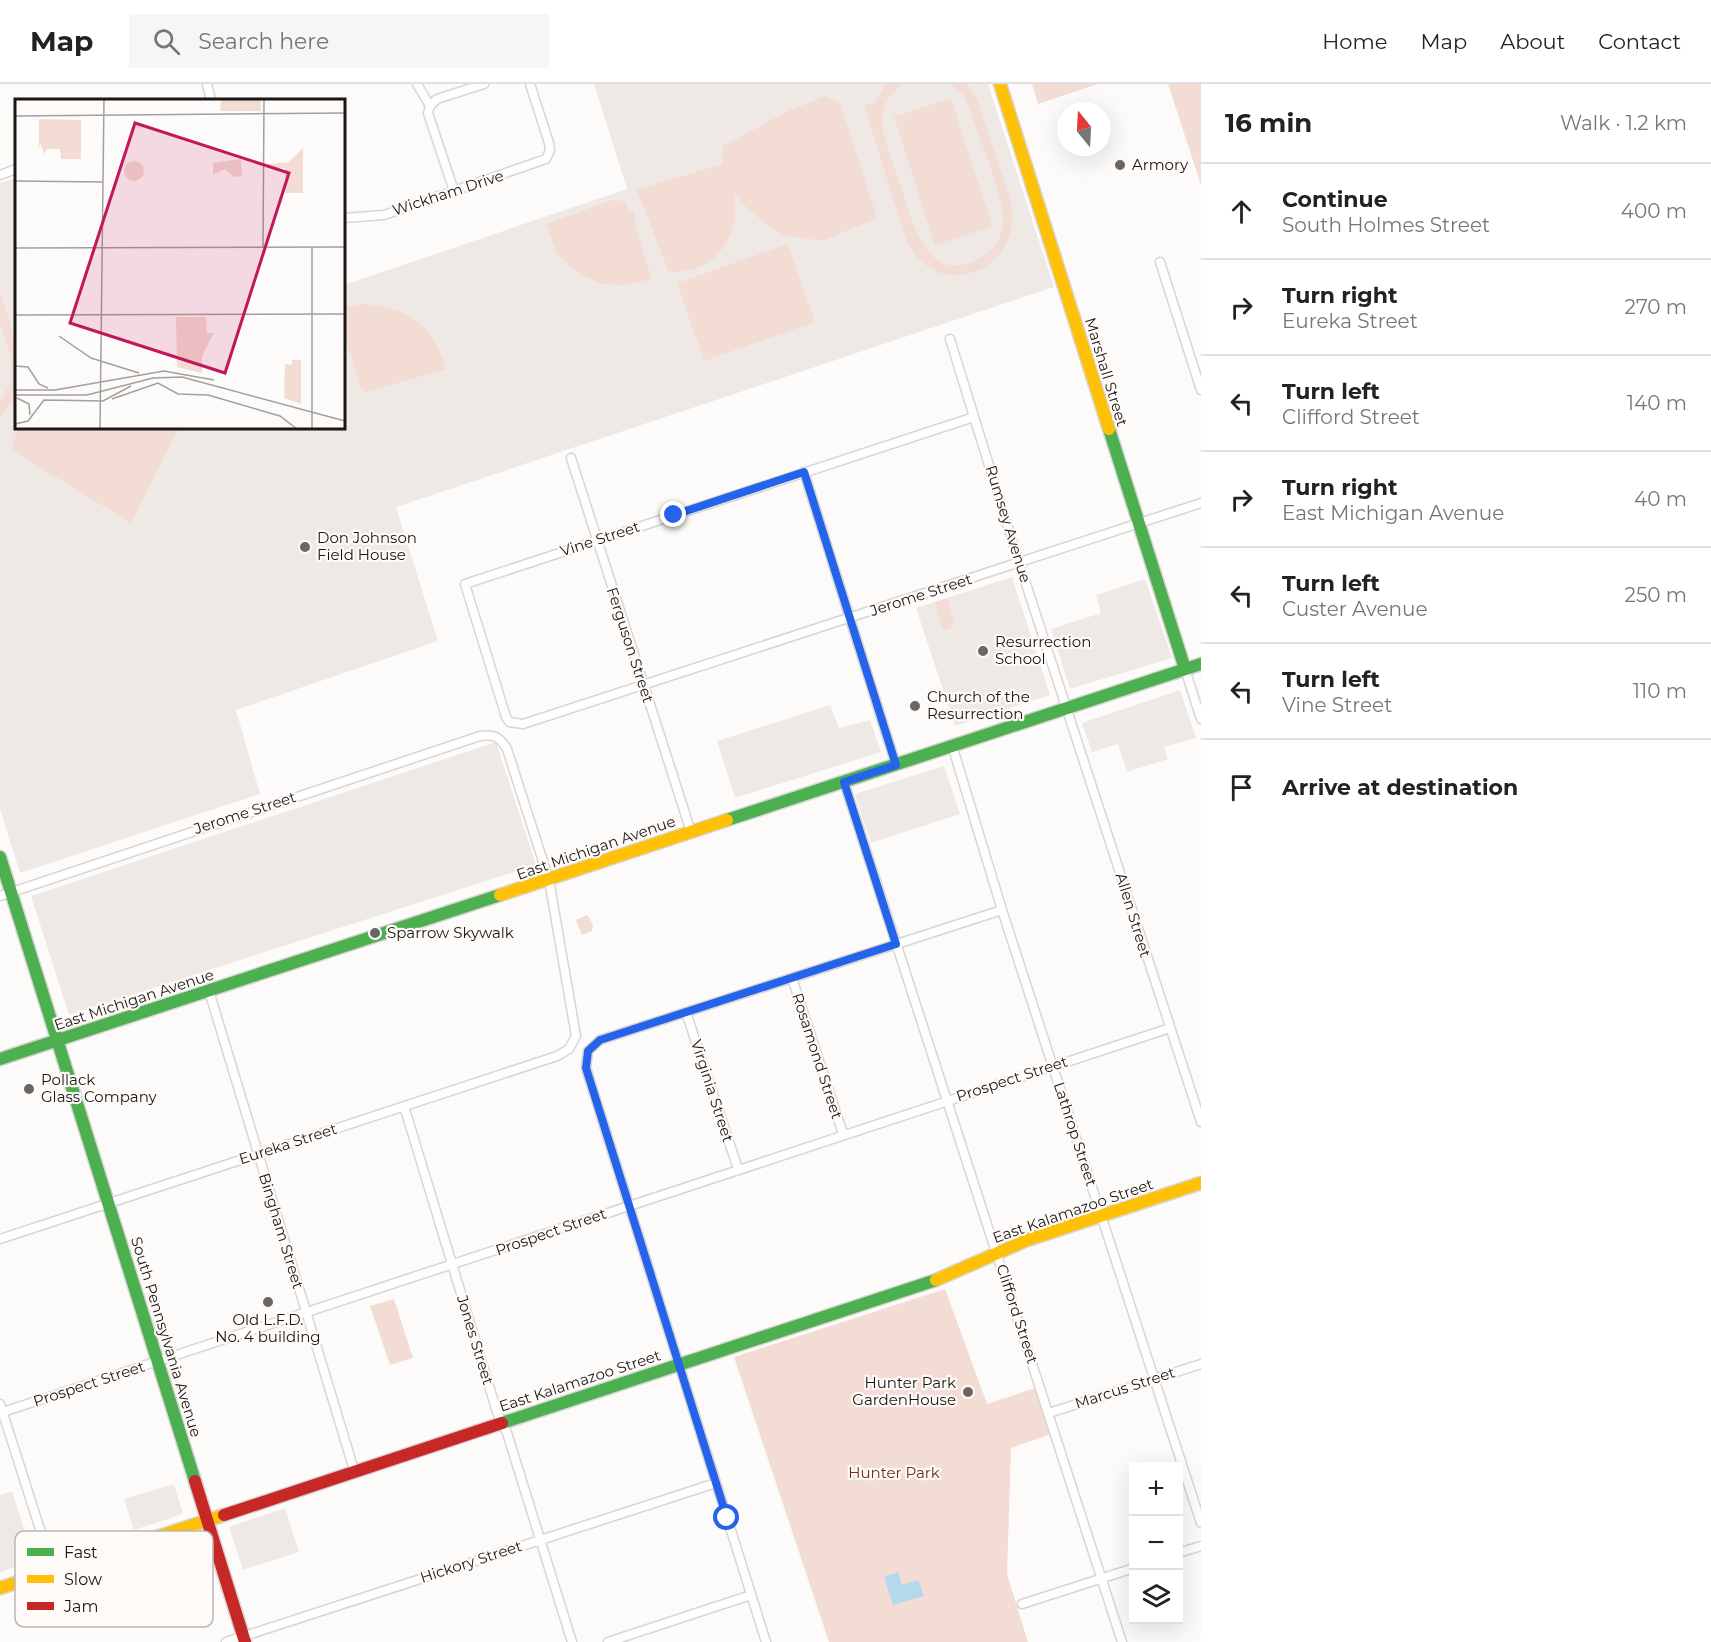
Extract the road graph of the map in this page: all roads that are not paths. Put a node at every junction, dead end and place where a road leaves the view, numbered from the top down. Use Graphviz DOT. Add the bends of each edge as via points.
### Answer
graph roads {
  1 [pos="207,84"];
  2 [pos="417,84"];
  3 [pos="484,84"];
  4 [pos="530,84"];
  5 [pos="1000,84"];
  6 [pos="211,99"];
  7 [pos="430,106"];
  8 [pos="15,170"];
  9 [pos="0,175"];
  10 [pos="454,191"];
  11 [pos="345,218"];
  12 [pos="1160,262"];
  13 [pos="950,339"];
  14 [pos="1201,390"];
  15 [pos="975,417"];
  16 [pos="571,458"];
  17 [pos="804,472"];
  18 [pos="1201,503"];
  19 [pos="1138,523"];
  20 [pos="597,540"];
  21 [pos="1019,562"];
  22 [pos="850,618"];
  23 [pos="1201,664"];
  24 [pos="1185,669"];
  25 [pos="643,685"];
  26 [pos="1067,708"];
  27 [pos="506,717"];
  28 [pos="1201,719"];
  29 [pos="952,745"];
  30 [pos="896,765"];
  31 [pos="844,782"];
  32 [pos="691,832"];
  33 [pos="0,857"];
  34 [pos="549,880"];
  35 [pos="6,894"];
  36 [pos="1002,910"];
  37 [pos="896,944"];
  38 [pos="792,978"];
  39 [pos="209,991"];
  40 [pos="686,1012"];
  41 [pos="1170,1028"];
  42 [pos="58,1040"];
  43 [pos="0,1059"];
  44 [pos="1053,1065"];
  45 [pos="947,1100"];
  46 [pos="404,1106"];
  47 [pos="1201,1122"];
  48 [pos="843,1134"];
  49 [pos="257,1154"];
  50 [pos="738,1169"];
  51 [pos="1201,1183"];
  52 [pos="108,1203"];
  53 [pos="629,1205"];
  54 [pos="1101,1215"];
  55 [pos="0,1239"];
  56 [pos="996,1253"];
  57 [pos="452,1265"];
  58 [pos="306,1313"];
  59 [pos="158,1362"];
  60 [pos="680,1364"];
  61 [pos="1201,1364"];
  62 [pos="1154,1379"];
  63 [pos="1,1410"];
  64 [pos="1049,1413"];
  65 [pos="502,1423"];
  66 [pos="354,1470"];
  67 [pos="716,1483"];
  68 [pos="206,1520"];
  69 [pos="1201,1523"];
  70 [pos="40,1531"];
  71 [pos="172,1531"];
  72 [pos="210,1531"];
  73 [pos="540,1539"];
  74 [pos="213,1542"];
  75 [pos="1201,1546"];
  76 [pos="1183,1552"];
  77 [pos="1129,1570"];
  78 [pos="1101,1578"];
  79 [pos="15,1582"];
  80 [pos="0,1587"];
  81 [pos="751,1595"];
  82 [pos="1022,1604"];
  83 [pos="244,1639"];
  84 [pos="226,1642"];
  85 [pos="572,1642"];
  86 [pos="608,1642"];
  87 [pos="766,1642"];
  88 [pos="1122,1642"];
  1 -- 6 [label="street"];
  2 -- 7 [label="street"];
  3 -- 7 [label="street" via="437,99"];
  4 -- 10 [label="street, Wickham Drive" via="549,143 549,156 536,164"];
  5 -- 19 [label="main road, Marshall Street"];
  7 -- 10 [label="street" via="428,113"];
  8 -- 9 [label="street"];
  10 -- 11 [label="street, Wickham Drive" via="384,214"];
  12 -- 14 [label="street"];
  13 -- 15 [label="street, Rumsey Avenue"];
  15 -- 17 [label="street, Vine Street"];
  15 -- 21 [label="street, Rumsey Avenue"];
  16 -- 20 [label="street, Ferguson Street"];
  17 -- 20 [label="street, Vine Street"];
  17 -- 22 [label="street"];
  18 -- 19 [label="street, Jerome Street"];
  19 -- 21 [label="street, Jerome Street"];
  19 -- 24 [label="main road, Marshall Street"];
  20 -- 25 [label="street, Ferguson Street"];
  20 -- 27 [label="street, Vine Street" via="465,584"];
  21 -- 22 [label="street, Jerome Street"];
  21 -- 26 [label="street, Rumsey Avenue"];
  22 -- 25 [label="street, Jerome Street"];
  22 -- 30 [label="street"];
  23 -- 24 [label="main road, East Michigan Avenue"];
  24 -- 26 [label="main road, East Michigan Avenue"];
  24 -- 28 [label="street"];
  25 -- 27 [label="street, Jerome Street" via="523,724 509,722"];
  25 -- 32 [label="street, Ferguson Street"];
  26 -- 29 [label="main road, East Michigan Avenue"];
  26 -- 41 [label="street, Allen Street"];
  29 -- 30 [label="main road, East Michigan Avenue"];
  29 -- 36 [label="street, Lathrop Street"];
  30 -- 31 [label="main road, East Michigan Avenue"];
  31 -- 32 [label="main road, East Michigan Avenue"];
  31 -- 37 [label="street, Clifford Street"];
  32 -- 34 [label="main road, East Michigan Avenue"];
  33 -- 35 [label="main road, South Pennsylvania Avenue"];
  34 -- 35 [label="street, Jerome Street" via="507,749 501,739 492,735"];
  34 -- 39 [label="main road, East Michigan Avenue"];
  34 -- 46 [label="street, Eureka Street" via="574,1021 573,1043 557,1056"];
  35 -- 42 [label="main road, South Pennsylvania Avenue"];
  36 -- 37 [label="street"];
  36 -- 44 [label="street, Lathrop Street"];
  37 -- 38 [label="street"];
  37 -- 45 [label="street, Clifford Street"];
  38 -- 40 [label="street"];
  38 -- 48 [label="street, Rosamond Street"];
  39 -- 42 [label="main road, East Michigan Avenue"];
  39 -- 49 [label="street, Bingham Street"];
  40 -- 50 [label="street, Virginia Street"];
  40 -- 53 [label="street" via="600,1040 588,1051 586,1068"];
  41 -- 44 [label="street, Prospect Street"];
  41 -- 47 [label="street, Allen Street"];
  42 -- 43 [label="main road, East Michigan Avenue"];
  42 -- 52 [label="main road, South Pennsylvania Avenue"];
  44 -- 45 [label="street, Prospect Street"];
  44 -- 54 [label="street, Lathrop Street"];
  45 -- 48 [label="street, Prospect Street"];
  45 -- 56 [label="street, Clifford Street"];
  46 -- 49 [label="street, Eureka Street"];
  46 -- 57 [label="street, Jones Street"];
  48 -- 50 [label="street, Prospect Street"];
  49 -- 52 [label="street, Eureka Street"];
  49 -- 58 [label="street, Bingham Street"];
  50 -- 53 [label="street, Prospect Street"];
  51 -- 54 [label="main road, East Kalamazoo Street"];
  52 -- 55 [label="street, Eureka Street"];
  52 -- 59 [label="main road, South Pennsylvania Avenue"];
  53 -- 57 [label="street, Prospect Street"];
  53 -- 60 [label="street"];
  54 -- 56 [label="main road, East Kalamazoo Street"];
  54 -- 62 [label="street, Lathrop Street"];
  56 -- 60 [label="main road, East Kalamazoo Street" via="930,1283"];
  56 -- 64 [label="street, Clifford Street"];
  57 -- 58 [label="street, Prospect Street"];
  57 -- 65 [label="street, Jones Street"];
  58 -- 59 [label="street, Prospect Street"];
  58 -- 66 [label="street, Bingham Street"];
  59 -- 63 [label="street, Prospect Street"];
  59 -- 68 [label="main road, South Pennsylvania Avenue"];
  60 -- 65 [label="main road, East Kalamazoo Street"];
  60 -- 67 [label="street"];
  61 -- 62 [label="street, Marcus Street"];
  62 -- 64 [label="street, Marcus Street"];
  62 -- 69 [label="street, Lathrop Street"];
  63 -- 70 [label="street"];
  64 -- 78 [label="street, Clifford Street"];
  65 -- 66 [label="main road, East Kalamazoo Street"];
  65 -- 73 [label="street, Jones Street"];
  66 -- 68 [label="main road, East Kalamazoo Street"];
  67 -- 73 [label="street, Hickory Street"];
  67 -- 81 [label="street"];
  68 -- 71 [label="main road, East Kalamazoo Street"];
  68 -- 72 [label="main road, South Pennsylvania Avenue"];
  73 -- 83 [label="street, Hickory Street"];
  73 -- 85 [label="street, Jones Street"];
  74 -- 83 [label="main road, South Pennsylvania Avenue"];
  75 -- 76 [label="street"];
  77 -- 78 [label="street"];
  78 -- 82 [label="street"];
  78 -- 88 [label="street, Clifford Street"];
  79 -- 80 [label="main road, East Kalamazoo Street"];
  81 -- 86 [label="street"];
  81 -- 87 [label="street"];
  83 -- 84 [label="street, Hickory Street"];
}
